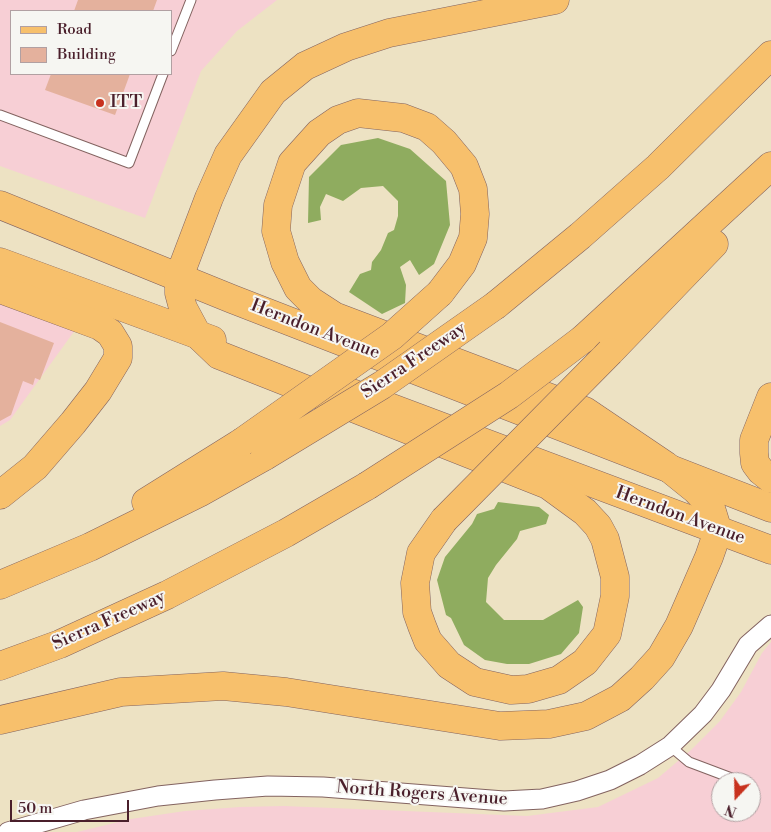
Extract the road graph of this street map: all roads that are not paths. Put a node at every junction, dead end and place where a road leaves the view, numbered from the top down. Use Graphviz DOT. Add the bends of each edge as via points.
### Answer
graph roads {
  1 [pos="190,0"];
  2 [pos="556,0"];
  3 [pos="172,48"];
  4 [pos="771,55"];
  5 [pos="163,75"];
  6 [pos="0,115"];
  7 [pos="771,166"];
  8 [pos="771,180"];
  9 [pos="0,205"];
  10 [pos="0,262"];
  11 [pos="179,277"];
  12 [pos="0,289"];
  13 [pos="197,334"];
  14 [pos="771,397"];
  15 [pos="665,466"];
  16 [pos="771,479"];
  17 [pos="0,495"];
  18 [pos="771,508"];
  19 [pos="718,531"];
  20 [pos="771,550"];
  21 [pos="26,574"];
  22 [pos="0,585"];
  23 [pos="771,625"];
  24 [pos="0,666"];
  25 [pos="0,720"];
  26 [pos="670,746"];
  27 [pos="716,772"];
  28 [pos="8,832"];
  1 -- 3 [label="lane"];
  2 -- 11 [label="main road" via="389,33 346,47 305,66 273,92 228,155"];
  4 -- 21 [label="main road, Sierra Freeway, bridge" via="651,173 580,236 496,305 382,385 199,493 90,547"];
  5 -- 6 [label="lane" via="129,162"];
  7 -- 24 [label="main road, Sierra Freeway, bridge" via="583,340 509,395 367,486 286,533 167,595 60,644"];
  8 -- 13 [label="main road, bridge" via="745,212 610,352 444,520 421,553 414,583 417,612 428,641 449,665 475,682 511,690 552,683 585,662 607,634 616,596 606,539 585,512 548,485 219,355"];
  9 -- 11 [label="main road, Herndon Avenue"];
  10 -- 13 [label="main road, Herndon Avenue"];
  11 -- 13 [label="main road" via="183,308"];
  11 -- 15 [label="main road, Herndon Avenue"];
  12 -- 17 [label="main road" via="100,326 110,333 118,346 118,358 73,423 35,467"];
  13 -- 19 [label="main road, Herndon Avenue"];
  14 -- 16 [label="main road" via="754,440 754,453 755,463"];
  15 -- 18 [label="main road, Herndon Avenue"];
  15 -- 19 [label="main road" via="696,490 710,506"];
  15 -- 21 [label="main road, bridge" via="585,411 334,316 298,288 285,262 276,231 278,205 292,163 319,133 338,120 358,113 403,118 427,127 464,166 473,189 475,214 473,238 462,264 440,293 392,336 338,377 242,442"];
  19 -- 20 [label="main road, Herndon Avenue"];
  19 -- 25 [label="main road" via="679,626 661,657 620,698 586,716 549,724 500,726 286,692 223,686 121,692"];
  21 -- 22 [label="main road, Sierra Freeway"];
  23 -- 26 [label="street, North Rogers Avenue" via="748,645 703,714"];
  26 -- 27 [label="lane" via="689,762"];
  26 -- 28 [label="street, North Rogers Avenue" via="610,780 542,799 504,801 268,786 158,796 84,810"];
}
